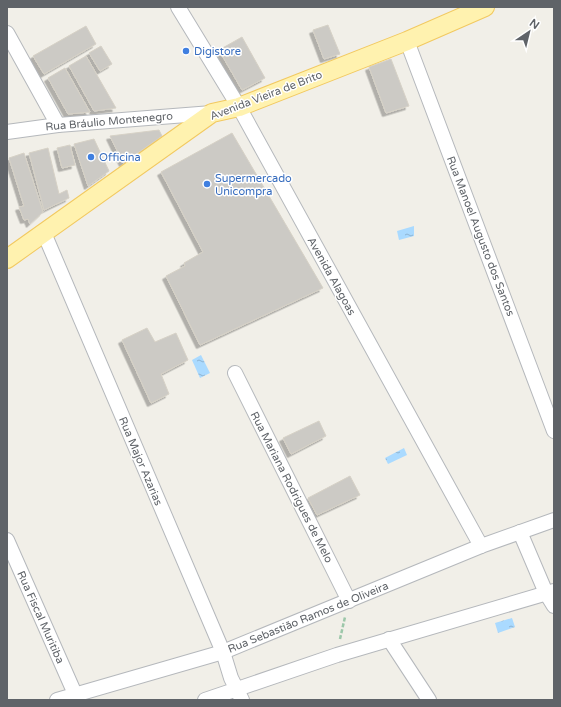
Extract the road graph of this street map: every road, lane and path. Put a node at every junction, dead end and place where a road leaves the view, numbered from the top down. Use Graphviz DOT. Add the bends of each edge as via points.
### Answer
graph roads {
  1 [pos="178,7"];
  2 [pos="485,7"];
  3 [pos="7,33"];
  4 [pos="407,41"];
  5 [pos="239,107"];
  6 [pos="212,113"];
  7 [pos="58,124"];
  8 [pos="7,132"];
  9 [pos="44,233"];
  10 [pos="7,259"];
  11 [pos="235,374"];
  12 [pos="554,431"];
  13 [pos="554,520"];
  14 [pos="520,532"];
  15 [pos="7,540"];
  16 [pos="481,546"];
  17 [pos="550,592"];
  18 [pos="349,601"];
  19 [pos="554,606"];
  20 [pos="389,639"];
  21 [pos="223,652"];
  22 [pos="337,655"];
  23 [pos="75,694"];
  24 [pos="239,695"];
  25 [pos="57,700"];
  26 [pos="205,700"];
  27 [pos="429,700"];
  1 -- 5 [label="street, Avenida Alagoas"];
  2 -- 4 [label="main road, Avenida Vieira de Brito"];
  3 -- 7 [label="street"];
  4 -- 5 [label="main road, Avenida Vieira de Brito"];
  4 -- 12 [label="street, Rua Manoel Augusto dos Santos"];
  5 -- 6 [label="main road, Avenida Vieira de Brito"];
  5 -- 16 [label="street, Avenida Alagoas"];
  6 -- 7 [label="street, Rua Bráulio Montenegro"];
  6 -- 9 [label="main road, Avenida Vieira de Brito"];
  7 -- 8 [label="street, Rua Bráulio Montenegro"];
  9 -- 10 [label="main road, Avenida Vieira de Brito"];
  9 -- 21 [label="street, Rua Major Azarias"];
  11 -- 18 [label="street, Rua Mariana Rodrigues de Melo"];
  13 -- 14 [label="street, Rua Sebastião Ramos de Oliveira"];
  14 -- 16 [label="street, Rua Sebastião Ramos de Oliveira"];
  14 -- 17 [label="street"];
  15 -- 23 [label="street, Rua Fiscal Muritiba"];
  16 -- 18 [label="street, Rua Sebastião Ramos de Oliveira"];
  17 -- 19 [label="street"];
  17 -- 20 [label="street"];
  18 -- 21 [label="street, Rua Sebastião Ramos de Oliveira"];
  18 -- 22 [label="path"];
  20 -- 22 [label="street"];
  20 -- 27 [label="street"];
  21 -- 23 [label="street, Rua Sebastião Ramos de Oliveira"];
  21 -- 24 [label="street, Rua Major Azarias"];
  22 -- 24 [label="street"];
  23 -- 25 [label="street, Rua Sebastião Ramos de Oliveira"];
  24 -- 26 [label="street"];
}
